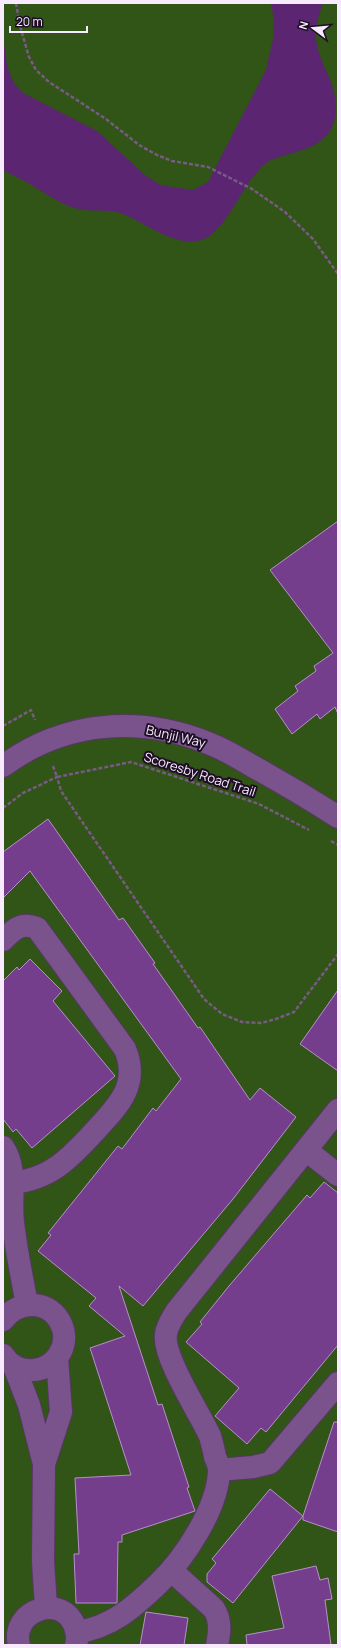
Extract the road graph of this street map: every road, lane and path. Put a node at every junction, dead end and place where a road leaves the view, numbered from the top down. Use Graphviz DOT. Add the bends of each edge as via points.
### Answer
graph roads {
  1 [pos="16,3"];
  2 [pos="338,274"];
  3 [pos="36,721"];
  4 [pos="4,724"];
  5 [pos="3,766"];
  6 [pos="54,768"];
  7 [pos="57,778"];
  8 [pos="3,808"];
  9 [pos="338,816"];
  10 [pos="312,831"];
  11 [pos="325,838"];
  12 [pos="338,845"];
  13 [pos="3,940"];
  14 [pos="338,954"];
  15 [pos="338,1110"];
  16 [pos="3,1147"];
  17 [pos="306,1150"];
  18 [pos="338,1175"];
  19 [pos="12,1183"];
  20 [pos="26,1305"];
  21 [pos="3,1320"];
  22 [pos="57,1358"];
  23 [pos="8,1360"];
  24 [pos="338,1383"];
  25 [pos="44,1464"];
  26 [pos="219,1470"];
  27 [pos="172,1571"];
  28 [pos="46,1607"];
  29 [pos="13,1639"];
  30 [pos="76,1639"];
  31 [pos="217,1645"];
  1 -- 2 [label="path" via="29,57 36,70 49,82 157,155 172,161 208,167 252,188 285,212 309,234"];
  3 -- 4 [label="path" via="31,710"];
  5 -- 9 [label="street, Bunjil Way" via="16,756 44,743 86,728 116,726 159,730 209,743"];
  6 -- 7 [label="path"];
  7 -- 8 [label="path, Scoresby Road Trail" via="23,794"];
  7 -- 10 [label="path, Scoresby Road Trail" via="131,762 259,804"];
  7 -- 14 [label="path" via="61,790 204,1000 222,1014 242,1022 261,1023 294,1012"];
  11 -- 12 [label="path"];
  13 -- 19 [label="street" via="20,925 37,928 124,1049 129,1059 130,1072 118,1106 72,1156 61,1166 38,1178"];
  15 -- 17 [label="street"];
  16 -- 19 [label="street" via="8,1154"];
  17 -- 18 [label="street"];
  17 -- 26 [label="street" via="176,1312 166,1335 169,1356 210,1437"];
  19 -- 20 [label="street" via="13,1222"];
  20 -- 21 [label="street" via="16,1308"];
  20 -- 22 [label="street" via="38,1305 48,1309 62,1326 64,1337"];
  22 -- 23 [label="street" via="50,1365 32,1371 23,1370"];
  22 -- 25 [label="street" via="61,1412"];
  23 -- 25 [label="street" via="29,1405"];
  24 -- 26 [label="street" via="270,1463"];
  25 -- 28 [label="street" via="42,1561"];
  26 -- 27 [label="street" via="217,1485 205,1518"];
  27 -- 30 [label="street" via="116,1620"];
  27 -- 31 [label="street" via="219,1616"];
  28 -- 29 [label="street" via="37,1609 24,1619"];
  28 -- 30 [label="street" via="69,1616"];
}
